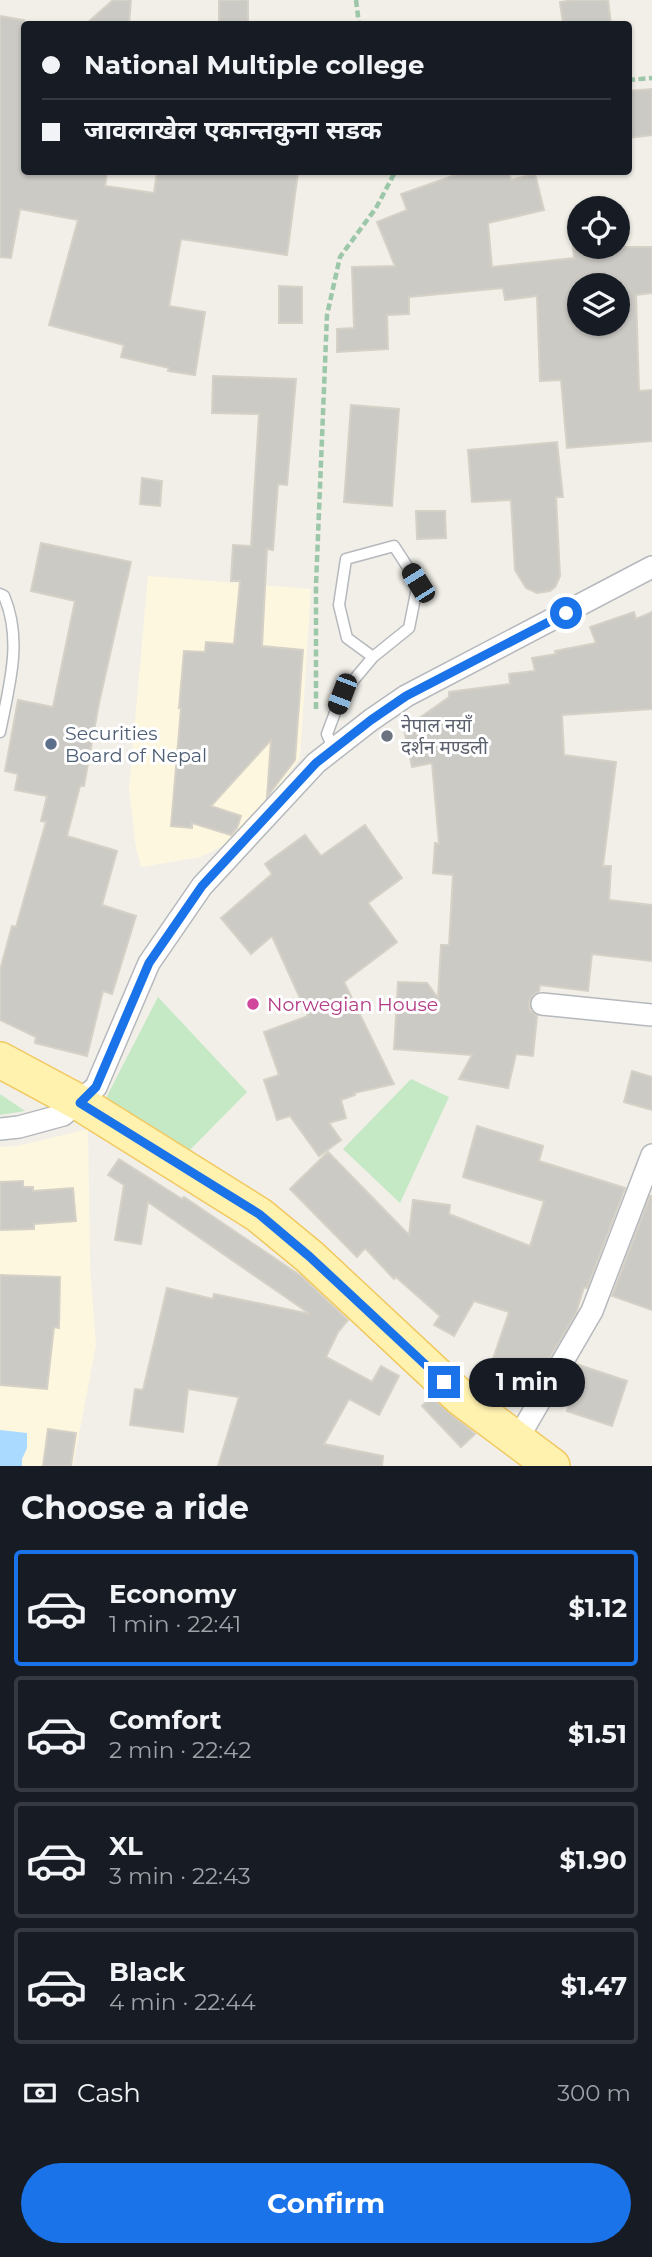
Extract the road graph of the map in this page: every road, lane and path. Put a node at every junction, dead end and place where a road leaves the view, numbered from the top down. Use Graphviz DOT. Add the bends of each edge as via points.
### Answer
graph roads {
  1 [pos="356,0"];
  2 [pos="359,21"];
  3 [pos="652,78"];
  4 [pos="632,80"];
  5 [pos="393,175"];
  6 [pos="652,567"];
  7 [pos="0,594"];
  8 [pos="373,657"];
  9 [pos="0,732"];
  10 [pos="333,748"];
  11 [pos="316,763"];
  12 [pos="542,1004"];
  13 [pos="652,1015"];
  14 [pos="0,1060"];
  15 [pos="80,1103"];
  16 [pos="0,1129"];
  17 [pos="652,1155"];
  18 [pos="517,1440"];
  19 [pos="552,1466"];
  1 -- 2 [label="path"];
  3 -- 4 [label="path"];
  5 -- 11 [label="path" via="340,257 327,315 316,585"];
  6 -- 10 [label="street" via="406,696"];
  7 -- 9 [label="lane" via="11,612 15,653"];
  8 -- 8 [label="lane" via="410,628 418,583 394,546 346,559 339,605 346,638"];
  8 -- 10 [label="lane" via="342,694 327,734"];
  10 -- 11 [label="street"];
  11 -- 15 [label="street" via="202,886 149,963 96,1087"];
  12 -- 13 [label="street"];
  14 -- 15 [label="main road"];
  15 -- 16 [label="street" via="63,1115"];
  15 -- 18 [label="main road" via="259,1214 461,1398"];
  17 -- 18 [label="street" via="592,1311"];
  18 -- 19 [label="main road"];
}
